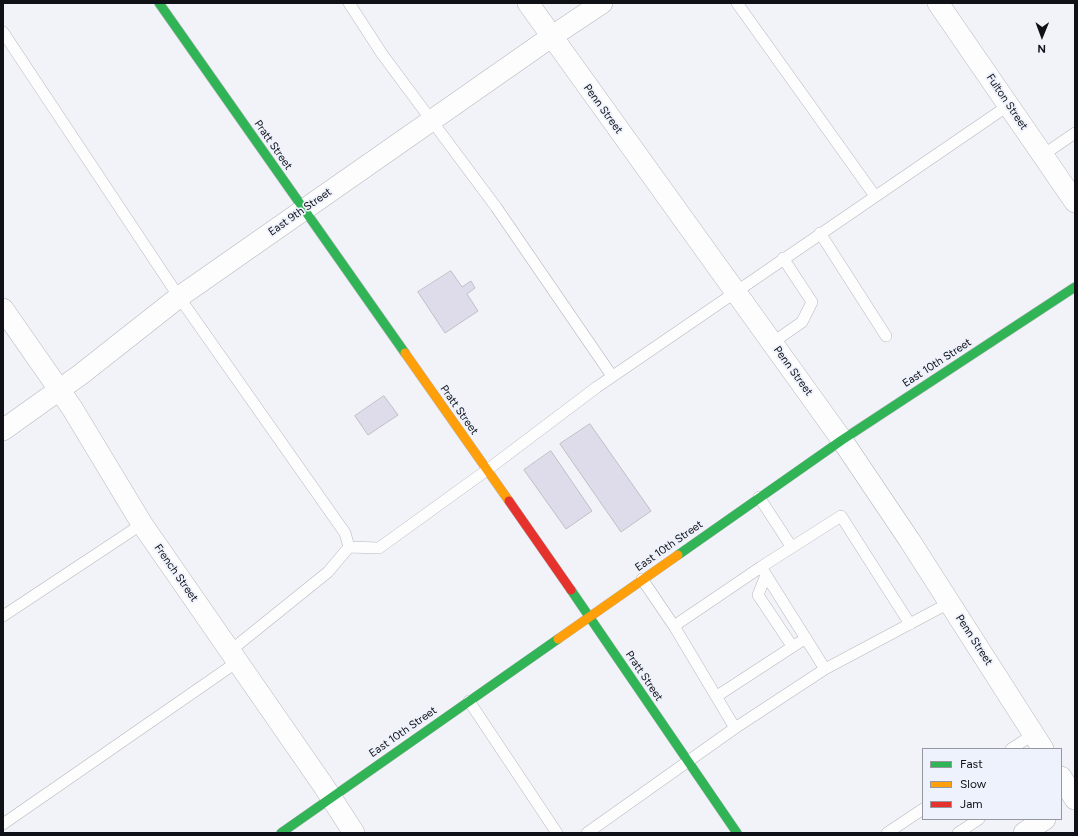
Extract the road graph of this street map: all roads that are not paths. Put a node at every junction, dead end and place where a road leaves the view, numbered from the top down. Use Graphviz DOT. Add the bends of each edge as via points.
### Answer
graph roads {
  1 [pos="159,3"];
  2 [pos="349,3"];
  3 [pos="528,3"];
  4 [pos="602,3"];
  5 [pos="737,3"];
  6 [pos="938,3"];
  7 [pos="3,32"];
  8 [pos="551,36"];
  9 [pos="1009,105"];
  10 [pos="431,120"];
  11 [pos="1075,133"];
  12 [pos="1043,154"];
  13 [pos="875,196"];
  14 [pos="1075,202"];
  15 [pos="303,210"];
  16 [pos="820,233"];
  17 [pos="783,258"];
  18 [pos="1075,286"];
  19 [pos="735,291"];
  20 [pos="179,297"];
  21 [pos="3,310"];
  22 [pos="886,336"];
  23 [pos="772,343"];
  24 [pos="612,376"];
  25 [pos="60,390"];
  26 [pos="3,430"];
  27 [pos="842,440"];
  28 [pos="487,470"];
  29 [pos="759,497"];
  30 [pos="142,524"];
  31 [pos="791,546"];
  32 [pos="349,547"];
  33 [pos="763,571"];
  34 [pos="642,579"];
  35 [pos="949,603"];
  36 [pos="3,616"];
  37 [pos="588,616"];
  38 [pos="910,624"];
  39 [pos="674,626"];
  40 [pos="806,638"];
  41 [pos="792,646"];
  42 [pos="234,657"];
  43 [pos="825,668"];
  44 [pos="717,696"];
  45 [pos="469,701"];
  46 [pos="735,728"];
  47 [pos="1038,742"];
  48 [pos="1015,748"];
  49 [pos="688,761"];
  50 [pos="1062,779"];
  51 [pos="331,798"];
  52 [pos="1071,801"];
  53 [pos="922,810"];
  54 [pos="978,820"];
  55 [pos="1043,820"];
  56 [pos="3,824"];
  57 [pos="281,833"];
  58 [pos="354,833"];
  59 [pos="557,833"];
  60 [pos="587,833"];
  61 [pos="737,833"];
  62 [pos="887,833"];
  63 [pos="958,833"];
  64 [pos="1024,833"];
  1 -- 15 [label="street, Pratt Street"];
  2 -- 10 [label="lane" via="382,54"];
  3 -- 8 [label="street, Penn Street"];
  4 -- 8 [label="street, East 9th Street"];
  5 -- 13 [label="lane"];
  6 -- 9 [label="street, Fulton Street"];
  7 -- 20 [label="lane"];
  8 -- 10 [label="street, East 9th Street"];
  8 -- 19 [label="street, Penn Street"];
  9 -- 12 [label="street, Fulton Street"];
  9 -- 13 [label="lane"];
  10 -- 15 [label="street, East 9th Street"];
  10 -- 24 [label="lane" via="510,227"];
  11 -- 12 [label="lane"];
  12 -- 14 [label="street, Fulton Street"];
  13 -- 16 [label="lane"];
  15 -- 20 [label="street, East 9th Street"];
  15 -- 28 [label="street, Pratt Street"];
  16 -- 17 [label="lane"];
  16 -- 22 [label="lane"];
  17 -- 19 [label="lane"];
  17 -- 23 [label="lane" via="812,302 802,322"];
  18 -- 27 [label="street, East 10th Street"];
  19 -- 23 [label="street, Penn Street"];
  19 -- 24 [label="lane"];
  20 -- 25 [label="street, East 9th Street"];
  20 -- 32 [label="lane" via="345,533"];
  21 -- 25 [label="street, French Street"];
  23 -- 27 [label="street, Penn Street"];
  24 -- 28 [label="lane"];
  25 -- 26 [label="street, East 9th Street"];
  25 -- 30 [label="street, French Street"];
  27 -- 29 [label="street, East 10th Street"];
  27 -- 35 [label="street, Penn Street"];
  28 -- 32 [label="lane" via="379,548"];
  28 -- 37 [label="street, Pratt Street"];
  29 -- 31 [label="lane"];
  29 -- 34 [label="street, East 10th Street"];
  30 -- 36 [label="lane"];
  30 -- 42 [label="street, French Street"];
  31 -- 33 [label="lane"];
  31 -- 38 [label="lane" via="841,516"];
  32 -- 42 [label="lane" via="328,572"];
  33 -- 39 [label="lane"];
  33 -- 40 [label="lane"];
  33 -- 41 [label="lane" via="758,595"];
  34 -- 37 [label="street, East 10th Street"];
  34 -- 39 [label="lane"];
  35 -- 38 [label="lane"];
  35 -- 47 [label="street, Penn Street"];
  37 -- 45 [label="street, East 10th Street"];
  37 -- 49 [label="street, Pratt Street"];
  38 -- 43 [label="lane"];
  39 -- 44 [label="lane"];
  40 -- 41 [label="lane"];
  40 -- 43 [label="lane"];
  41 -- 44 [label="lane"];
  42 -- 51 [label="street, French Street"];
  42 -- 56 [label="lane"];
  43 -- 46 [label="lane"];
  44 -- 46 [label="lane"];
  45 -- 51 [label="street, East 10th Street"];
  45 -- 59 [label="lane"];
  46 -- 49 [label="lane"];
  47 -- 48 [label="lane"];
  49 -- 60 [label="lane"];
  49 -- 61 [label="street, Pratt Street"];
  50 -- 52 [label="street"];
  51 -- 57 [label="street, East 10th Street"];
  51 -- 58 [label="street, French Street"];
  53 -- 62 [label="lane"];
  54 -- 63 [label="lane"];
  55 -- 64 [label="street"];
}
